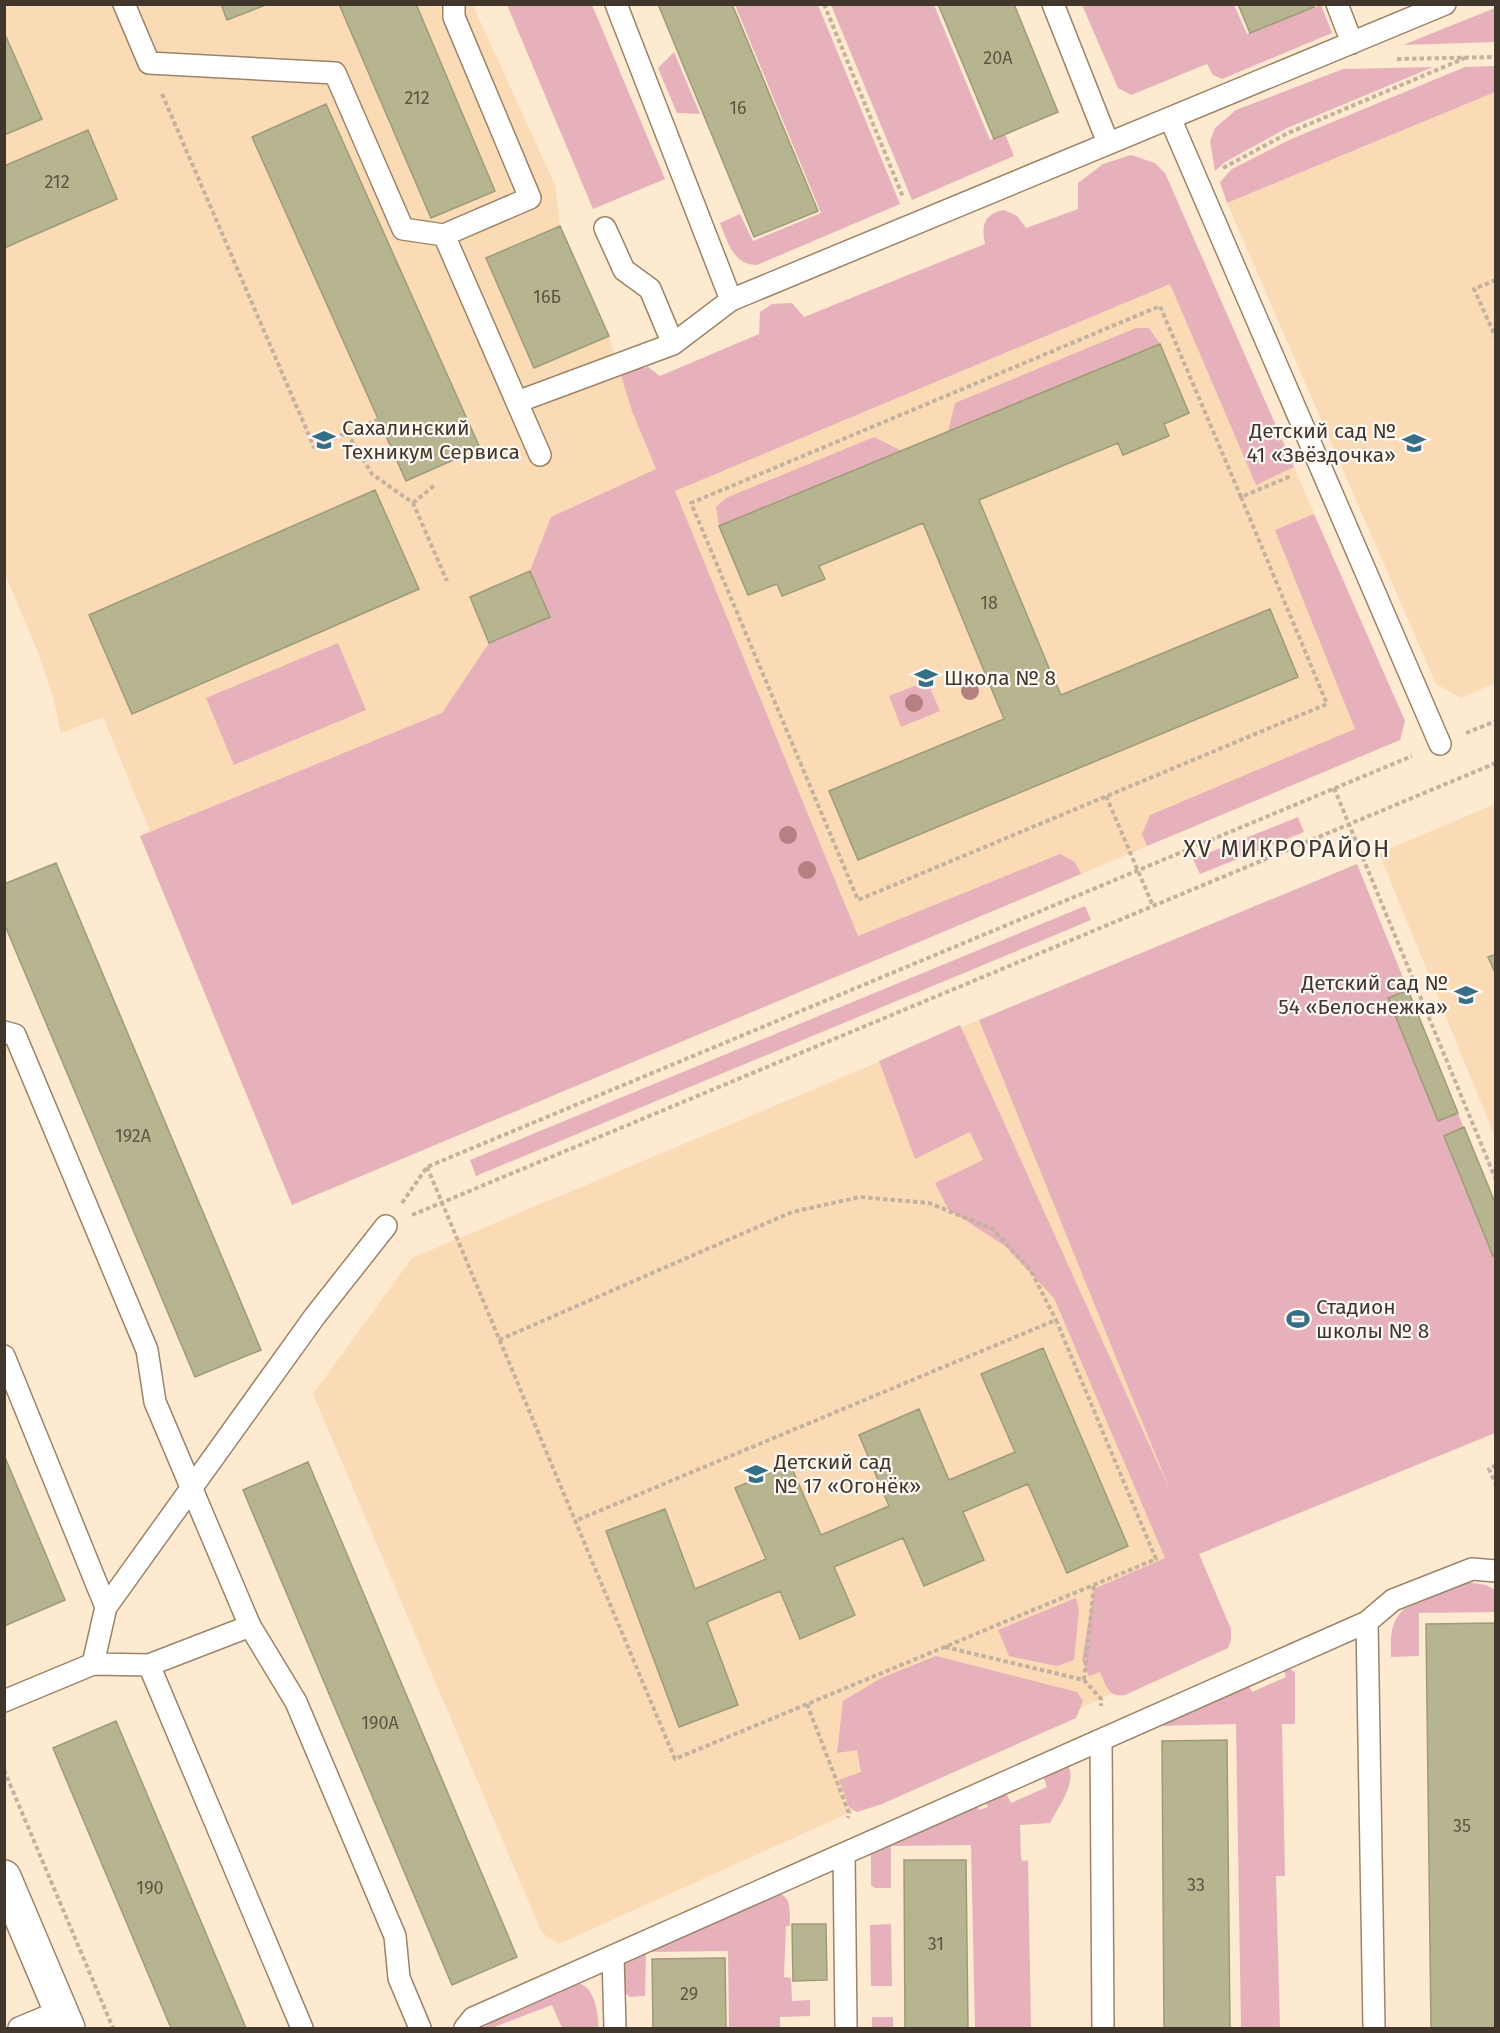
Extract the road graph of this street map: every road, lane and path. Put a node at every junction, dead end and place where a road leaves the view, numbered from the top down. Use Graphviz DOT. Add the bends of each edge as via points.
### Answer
graph roads {
  1 [pos="124,4"];
  2 [pos="454,4"];
  3 [pos="616,4"];
  4 [pos="824,4"];
  5 [pos="1053,4"];
  6 [pos="1337,4"];
  7 [pos="1445,4"];
  8 [pos="1352,43"];
  9 [pos="1496,57"];
  10 [pos="1465,58"];
  11 [pos="149,63"];
  12 [pos="1170,117"];
  13 [pos="1108,143"];
  14 [pos="1201,191"];
  15 [pos="915,225"];
  16 [pos="605,228"];
  17 [pos="444,235"];
  18 [pos="1496,280"];
  19 [pos="731,300"];
  20 [pos="1496,338"];
  21 [pos="673,344"];
  22 [pos="517,402"];
  23 [pos="379,419"];
  24 [pos="346,433"];
  25 [pos="540,455"];
  26 [pos="1319,464"];
  27 [pos="436,484"];
  28 [pos="1241,498"];
  29 [pos="413,503"];
  30 [pos="447,581"];
  31 [pos="1496,721"];
  32 [pos="1440,744"];
  33 [pos="1496,763"];
  34 [pos="1334,788"];
  35 [pos="1106,796"];
  36 [pos="1349,824"];
  37 [pos="1137,870"];
  38 [pos="1153,906"];
  39 [pos="4,1032"];
  40 [pos="427,1167"];
  41 [pos="1496,1180"];
  42 [pos="442,1203"];
  43 [pos="386,1226"];
  44 [pos="1056,1320"];
  45 [pos="499,1340"];
  46 [pos="4,1356"];
  47 [pos="1496,1465"];
  48 [pos="1496,1485"];
  49 [pos="192,1489"];
  50 [pos="575,1521"];
  51 [pos="1496,1571"];
  52 [pos="1094,1585"];
  53 [pos="106,1607"];
  54 [pos="1367,1623"];
  55 [pos="250,1626"];
  56 [pos="944,1647"];
  57 [pos="93,1664"];
  58 [pos="149,1665"];
  59 [pos="1084,1680"];
  60 [pos="4,1701"];
  61 [pos="807,1704"];
  62 [pos="1101,1740"];
  63 [pos="4,1770"];
  64 [pos="844,1854"];
  65 [pos="4,1877"];
  66 [pos="614,1956"];
  67 [pos="64,2020"];
  68 [pos="19,2028"];
  69 [pos="113,2028"];
  70 [pos="302,2028"];
  71 [pos="420,2028"];
  72 [pos="465,2028"];
  73 [pos="615,2028"];
  74 [pos="846,2028"];
  75 [pos="1103,2028"];
  76 [pos="1374,2028"];
  1 -- 11 [label="lane"];
  2 -- 17 [label="lane" via="454,17 530,198"];
  3 -- 19 [label="lane"];
  4 -- 15 [label="path"];
  5 -- 13 [label="lane"];
  6 -- 8 [label="lane"];
  7 -- 8 [label="lane"];
  8 -- 10 [label="path" via="1358,60"];
  8 -- 12 [label="lane"];
  9 -- 10 [label="path"];
  10 -- 14 [label="path" via="1288,133 1226,166"];
  11 -- 17 [label="lane" via="335,73 403,229"];
  11 -- 24 [label="path" via="314,447"];
  12 -- 13 [label="lane"];
  12 -- 14 [label="lane"];
  13 -- 15 [label="lane"];
  14 -- 26 [label="lane"];
  15 -- 19 [label="lane"];
  16 -- 21 [label="lane" via="624,270 650,289"];
  17 -- 22 [label="lane"];
  18 -- 20 [label="path" via="1474,289"];
  19 -- 21 [label="lane"];
  21 -- 22 [label="lane"];
  22 -- 25 [label="lane"];
  23 -- 24 [label="path"];
  24 -- 29 [label="path" via="372,474"];
  26 -- 28 [label="path"];
  26 -- 32 [label="lane"];
  27 -- 29 [label="path"];
  28 -- 35 [label="path" via="1327,704"];
  28 -- 35 [label="path" via="1160,306 691,503 858,900"];
  29 -- 30 [label="path"];
  31 -- 32 [label="path"];
  32 -- 34 [label="path"];
  33 -- 36 [label="path"];
  34 -- 36 [label="path"];
  34 -- 37 [label="path"];
  35 -- 37 [label="path"];
  36 -- 38 [label="path"];
  36 -- 41 [label="path"];
  37 -- 38 [label="path"];
  37 -- 40 [label="path"];
  38 -- 42 [label="path"];
  39 -- 49 [label="lane" via="15,1035 147,1350 155,1401"];
  40 -- 42 [label="path"];
  40 -- 43 [label="path"];
  42 -- 43 [label="path"];
  42 -- 45 [label="path"];
  43 -- 49 [label="lane" via="315,1316"];
  44 -- 45 [label="path" via="1031,1270 993,1229 929,1203 860,1197 792,1212"];
  44 -- 50 [label="path"];
  44 -- 52 [label="path" via="1156,1559"];
  45 -- 50 [label="path"];
  46 -- 53 [label="lane"];
  47 -- 48 [label="path" via="1489,1469"];
  49 -- 53 [label="lane"];
  49 -- 55 [label="lane"];
  50 -- 61 [label="path" via="675,1760"];
  51 -- 54 [label="lane" via="1472,1569 1394,1599"];
  52 -- 56 [label="path"];
  52 -- 59 [label="path"];
  53 -- 57 [label="lane"];
  54 -- 62 [label="lane"];
  54 -- 76 [label="lane"];
  55 -- 58 [label="lane"];
  55 -- 71 [label="lane" via="296,1701 395,1936 399,1978"];
  56 -- 59 [label="path"];
  56 -- 61 [label="path"];
  57 -- 58 [label="lane"];
  57 -- 60 [label="lane"];
  58 -- 70 [label="lane"];
  59 -- 62 [label="path" via="1101,1699"];
  61 -- 64 [label="path" via="849,1813"];
  62 -- 64 [label="lane"];
  62 -- 75 [label="lane"];
  63 -- 69 [label="path"];
  64 -- 66 [label="lane"];
  64 -- 74 [label="lane"];
  65 -- 67 [label="main road"];
  66 -- 72 [label="lane" via="473,2018"];
  66 -- 73 [label="lane"];
  67 -- 68 [label="lane"];
}
